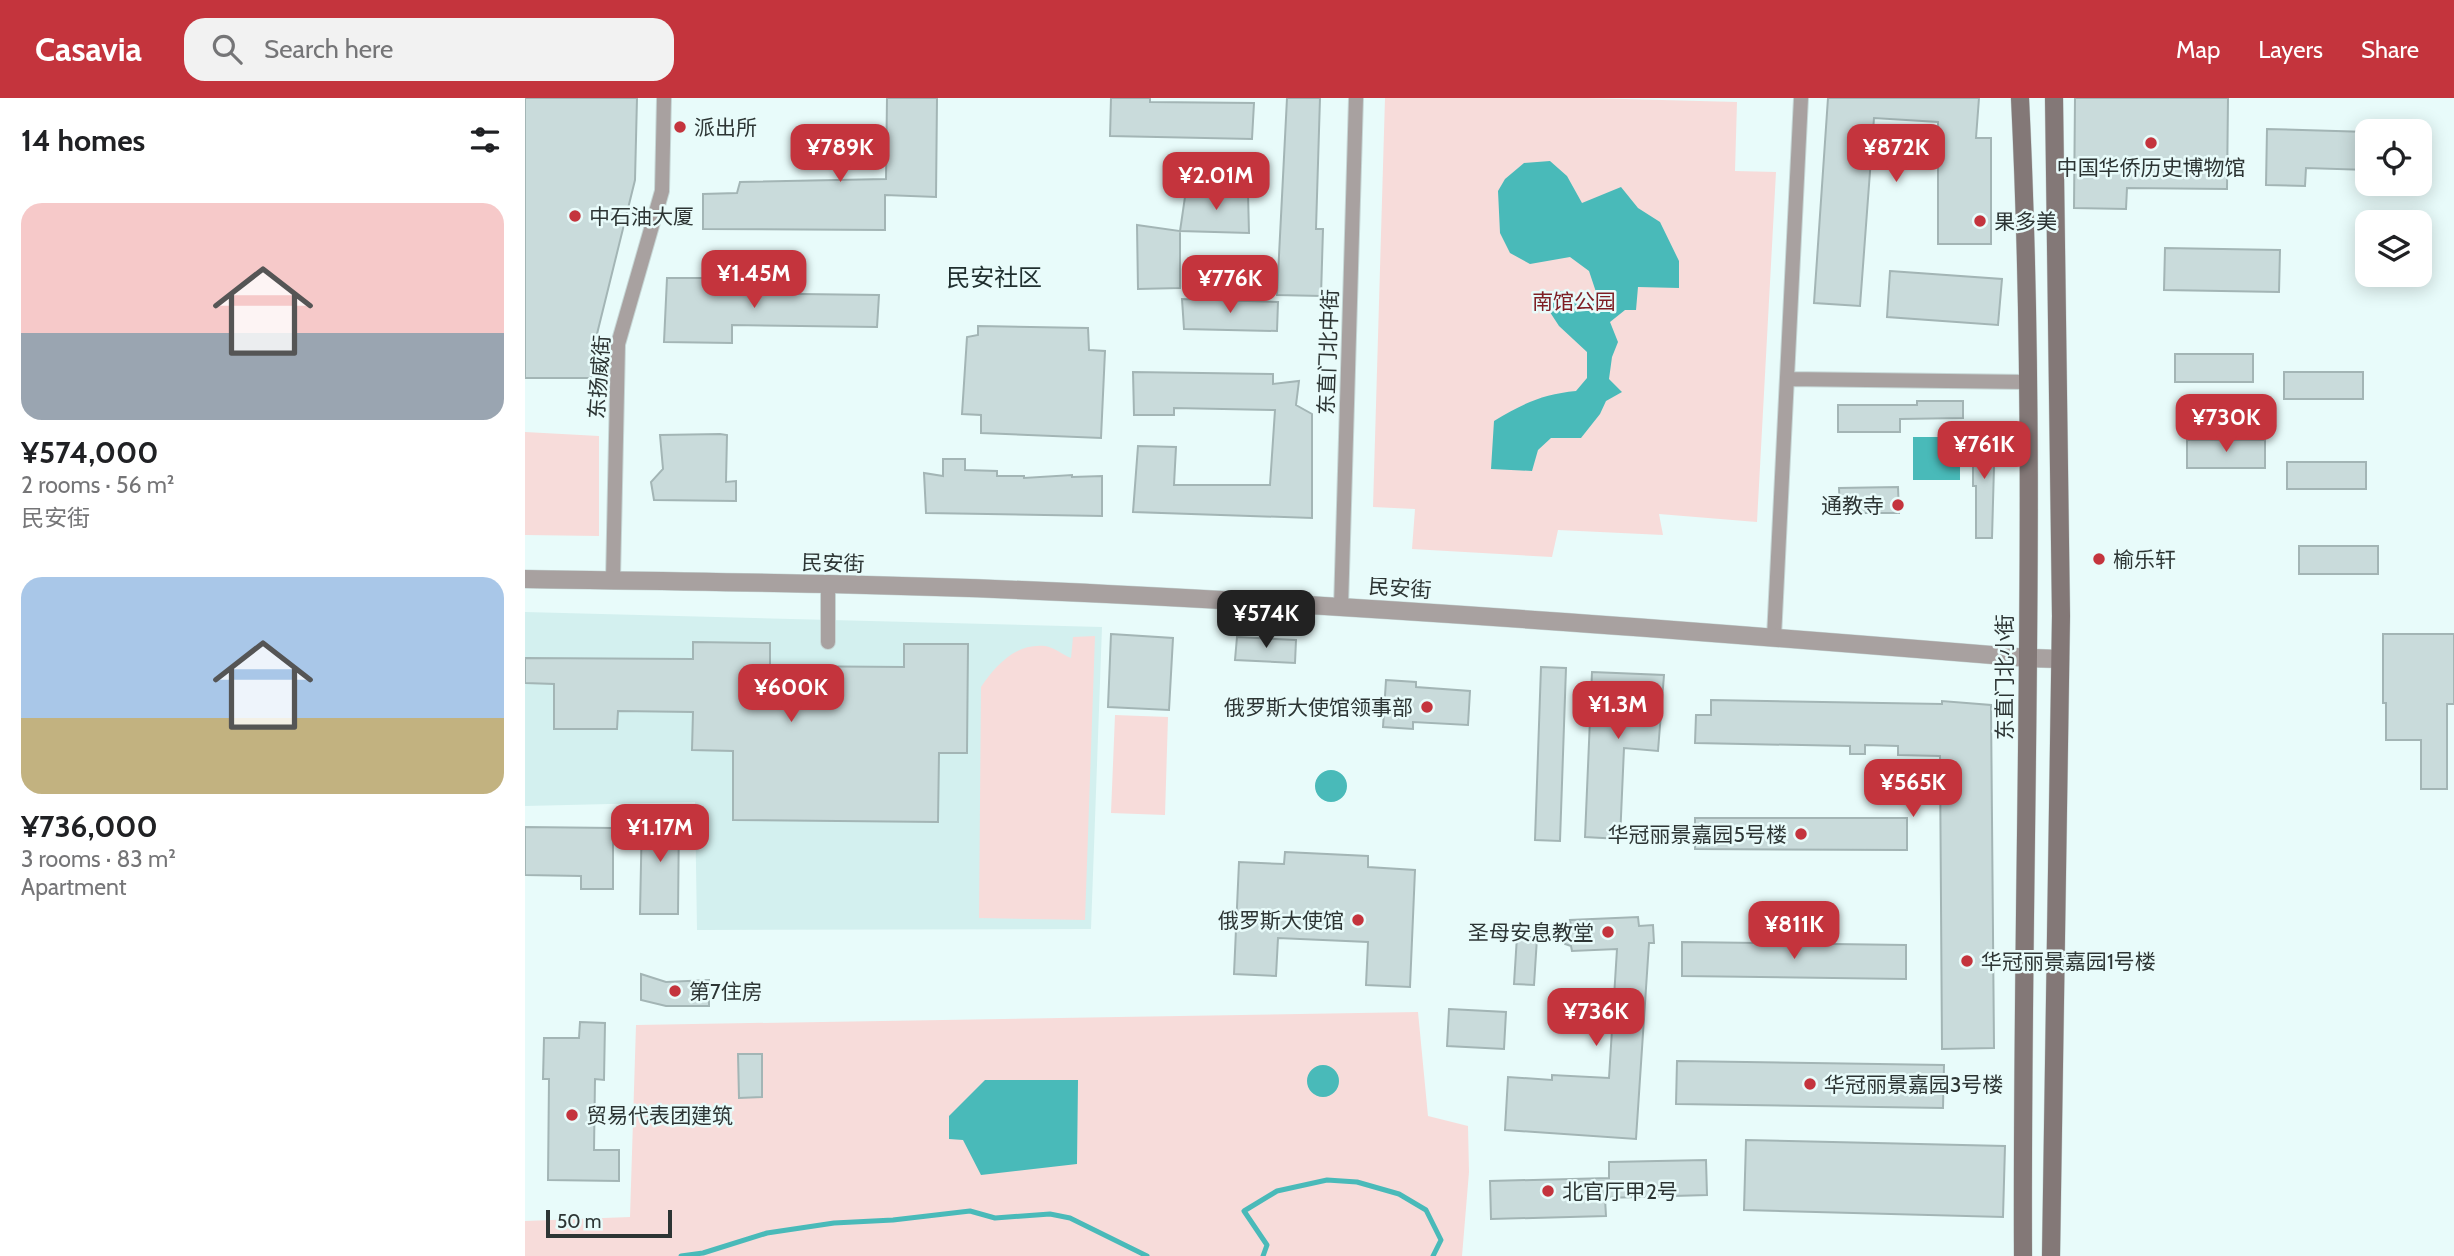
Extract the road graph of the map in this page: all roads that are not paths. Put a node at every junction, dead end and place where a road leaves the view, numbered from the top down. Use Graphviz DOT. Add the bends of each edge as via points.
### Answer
graph roads {
  1 [pos="664,98"];
  2 [pos="1356,98"];
  3 [pos="1801,98"];
  4 [pos="2020,98"];
  5 [pos="2054,98"];
  6 [pos="1787,379"];
  7 [pos="2027,382"];
  8 [pos="525,579"];
  9 [pos="613,580"];
  10 [pos="828,585"];
  11 [pos="1341,607"];
  12 [pos="1775,637"];
  13 [pos="828,642"];
  14 [pos="2028,658"];
  15 [pos="2060,659"];
  16 [pos="2023,1256"];
  17 [pos="2051,1256"];
  1 -- 9 [label="street, 东扬威街" via="663,191 618,344"];
  2 -- 11 [label="street, 东直门北中街"];
  3 -- 6 [label="street"];
  4 -- 7 [label="main road, 东直门北小街"];
  5 -- 15 [label="main road"];
  6 -- 7 [label="street"];
  6 -- 12 [label="street"];
  7 -- 14 [label="main road, 东直门北小街"];
  8 -- 9 [label="street, 民安街"];
  9 -- 10 [label="street, 民安街"];
  10 -- 11 [label="street, 民安街"];
  10 -- 13 [label="street"];
  11 -- 12 [label="street, 民安街"];
  12 -- 14 [label="street, 民安街"];
  14 -- 15 [label="street, 民安街"];
  14 -- 16 [label="main road, 东直门北小街"];
  15 -- 17 [label="main road"];
}
